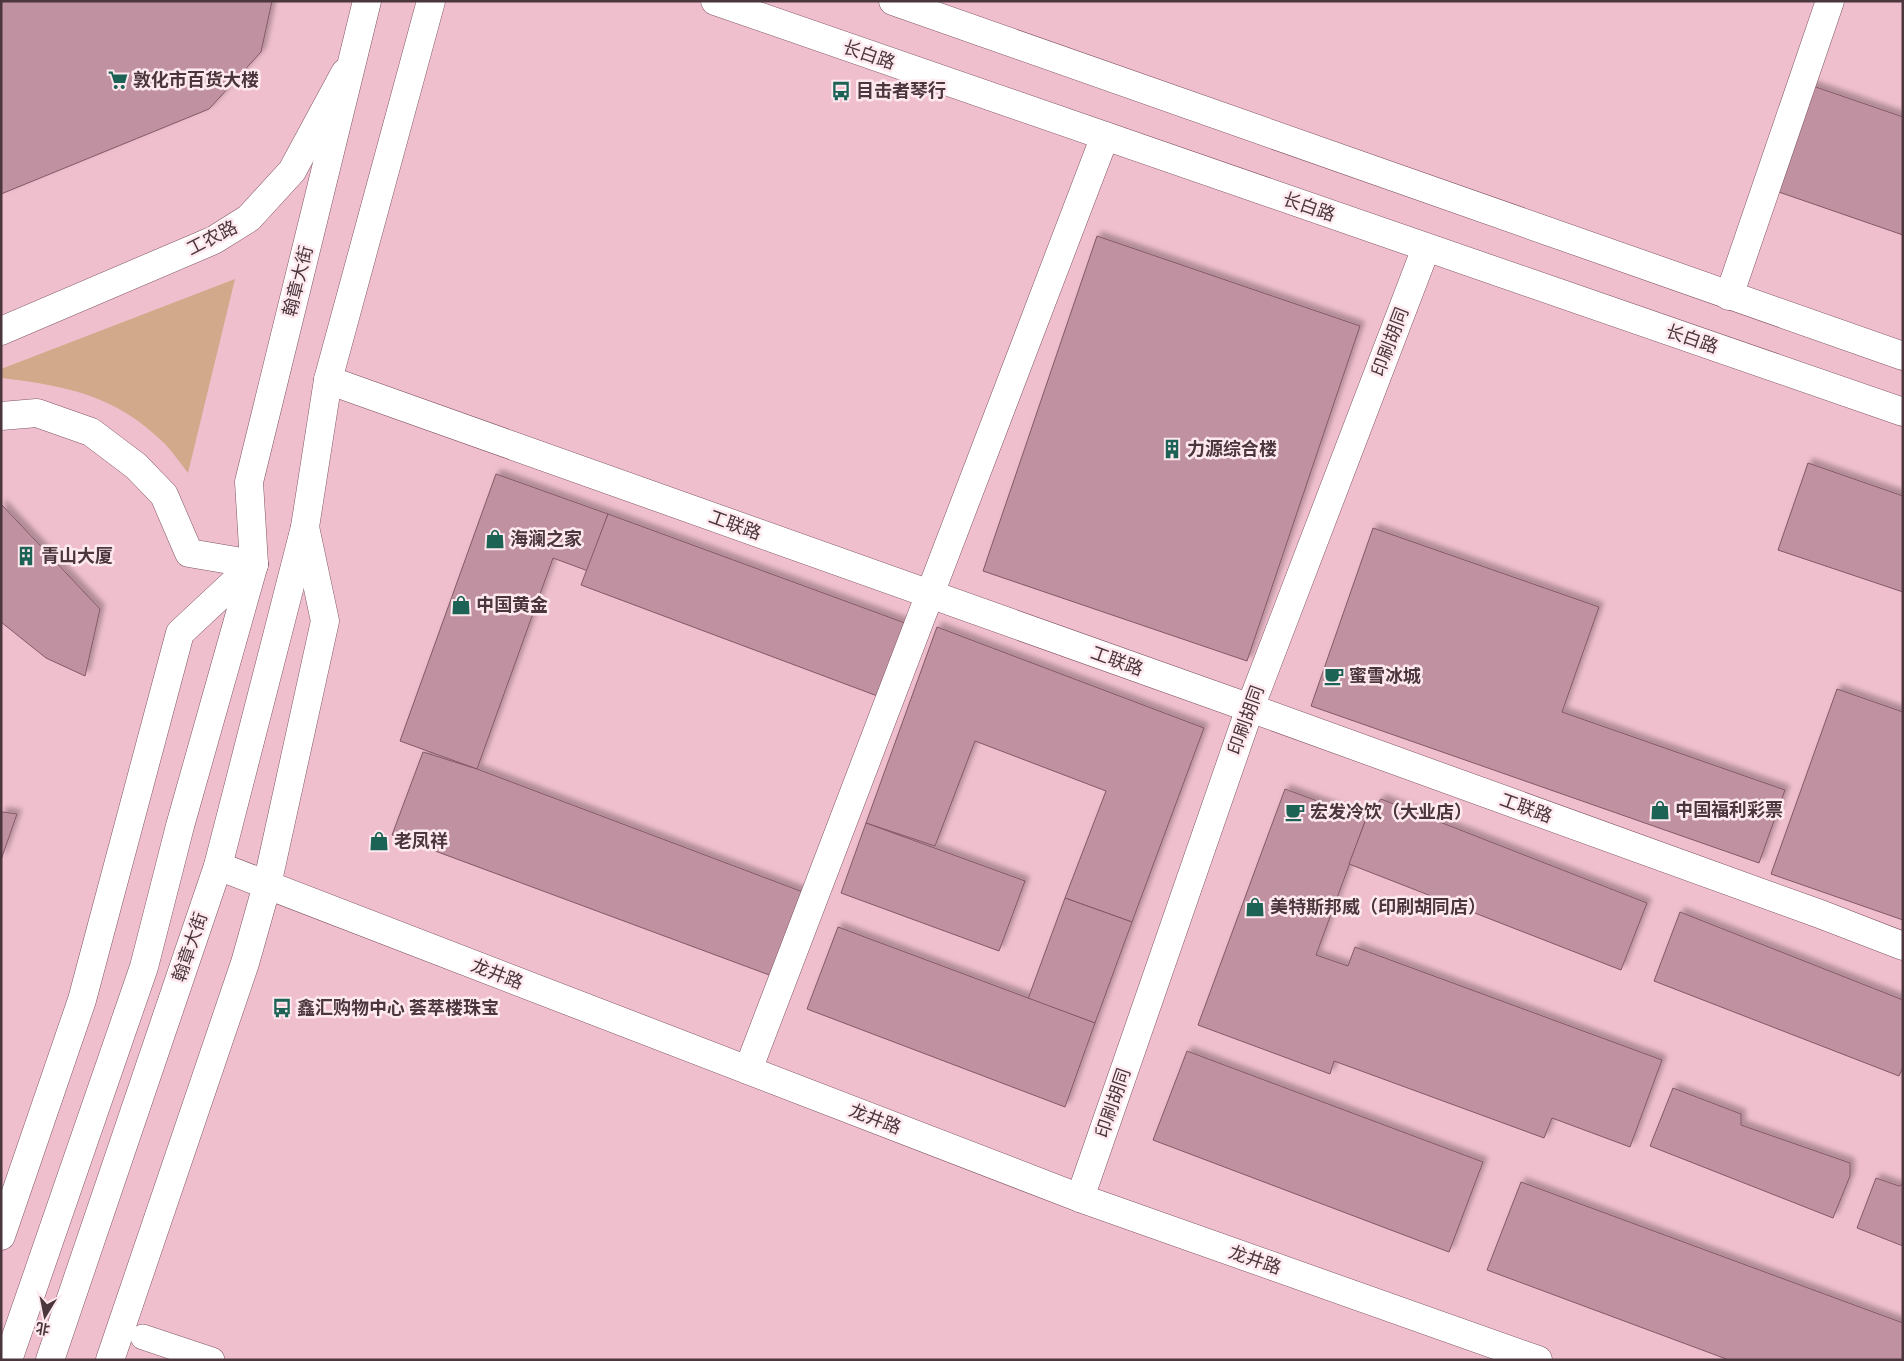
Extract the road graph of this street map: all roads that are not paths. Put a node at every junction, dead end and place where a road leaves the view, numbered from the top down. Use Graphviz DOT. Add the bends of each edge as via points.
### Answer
graph roads {
  1 [pos="367,1"];
  2 [pos="432,1"];
  3 [pos="715,1"];
  4 [pos="893,1"];
  5 [pos="1830,1"];
  6 [pos="351,61"];
  7 [pos="1105,136"];
  8 [pos="1426,248"];
  9 [pos="1730,296"];
  10 [pos="1,331"];
  11 [pos="1903,356"];
  12 [pos="328,380"];
  13 [pos="1903,412"];
  14 [pos="1,416"];
  15 [pos="305,527"];
  16 [pos="254,564"];
  17 [pos="930,594"];
  18 [pos="1250,708"];
  19 [pos="218,866"];
  20 [pos="267,885"];
  21 [pos="1903,946"];
  22 [pos="748,1070"];
  23 [pos="1080,1198"];
  24 [pos="1,1236"];
  25 [pos="143,1337"];
  26 [pos="8,1360"];
  27 [pos="50,1360"];
  28 [pos="110,1360"];
  29 [pos="212,1360"];
  30 [pos="1538,1360"];
  1 -- 6 [label="street, 翰章大街"];
  2 -- 12 [label="street, 翰章大街"];
  3 -- 7 [label="street, 长白路"];
  4 -- 9 [label="street"];
  5 -- 9 [label="street"];
  6 -- 10 [label="street, 工农路" via="292,171 249,218 214,240"];
  6 -- 16 [label="street, 翰章大街" via="249,482"];
  7 -- 8 [label="street, 长白路"];
  7 -- 17 [label="street"];
  8 -- 13 [label="street, 长白路"];
  8 -- 18 [label="street, 印刷胡同"];
  9 -- 11 [label="street"];
  12 -- 15 [label="street, 翰章大街"];
  12 -- 17 [label="street, 工联路"];
  14 -- 16 [label="street" via="37,413 91,432 136,466 164,495 189,553"];
  15 -- 19 [label="street, 翰章大街"];
  15 -- 20 [label="street, 翰章大街" via="325,620"];
  16 -- 24 [label="street" via="180,634 82,1000"];
  16 -- 26 [label="street, 翰章大街" via="144,967"];
  17 -- 18 [label="street, 工联路"];
  17 -- 22 [label="street"];
  18 -- 21 [label="street, 工联路"];
  18 -- 23 [label="street, 印刷胡同"];
  19 -- 20 [label="street, 龙井路"];
  19 -- 27 [label="street, 翰章大街"];
  20 -- 22 [label="street, 龙井路"];
  20 -- 28 [label="street, 翰章大街" via="245,963"];
  22 -- 23 [label="street, 龙井路"];
  23 -- 30 [label="street, 龙井路"];
  25 -- 29 [label="street"];
}
